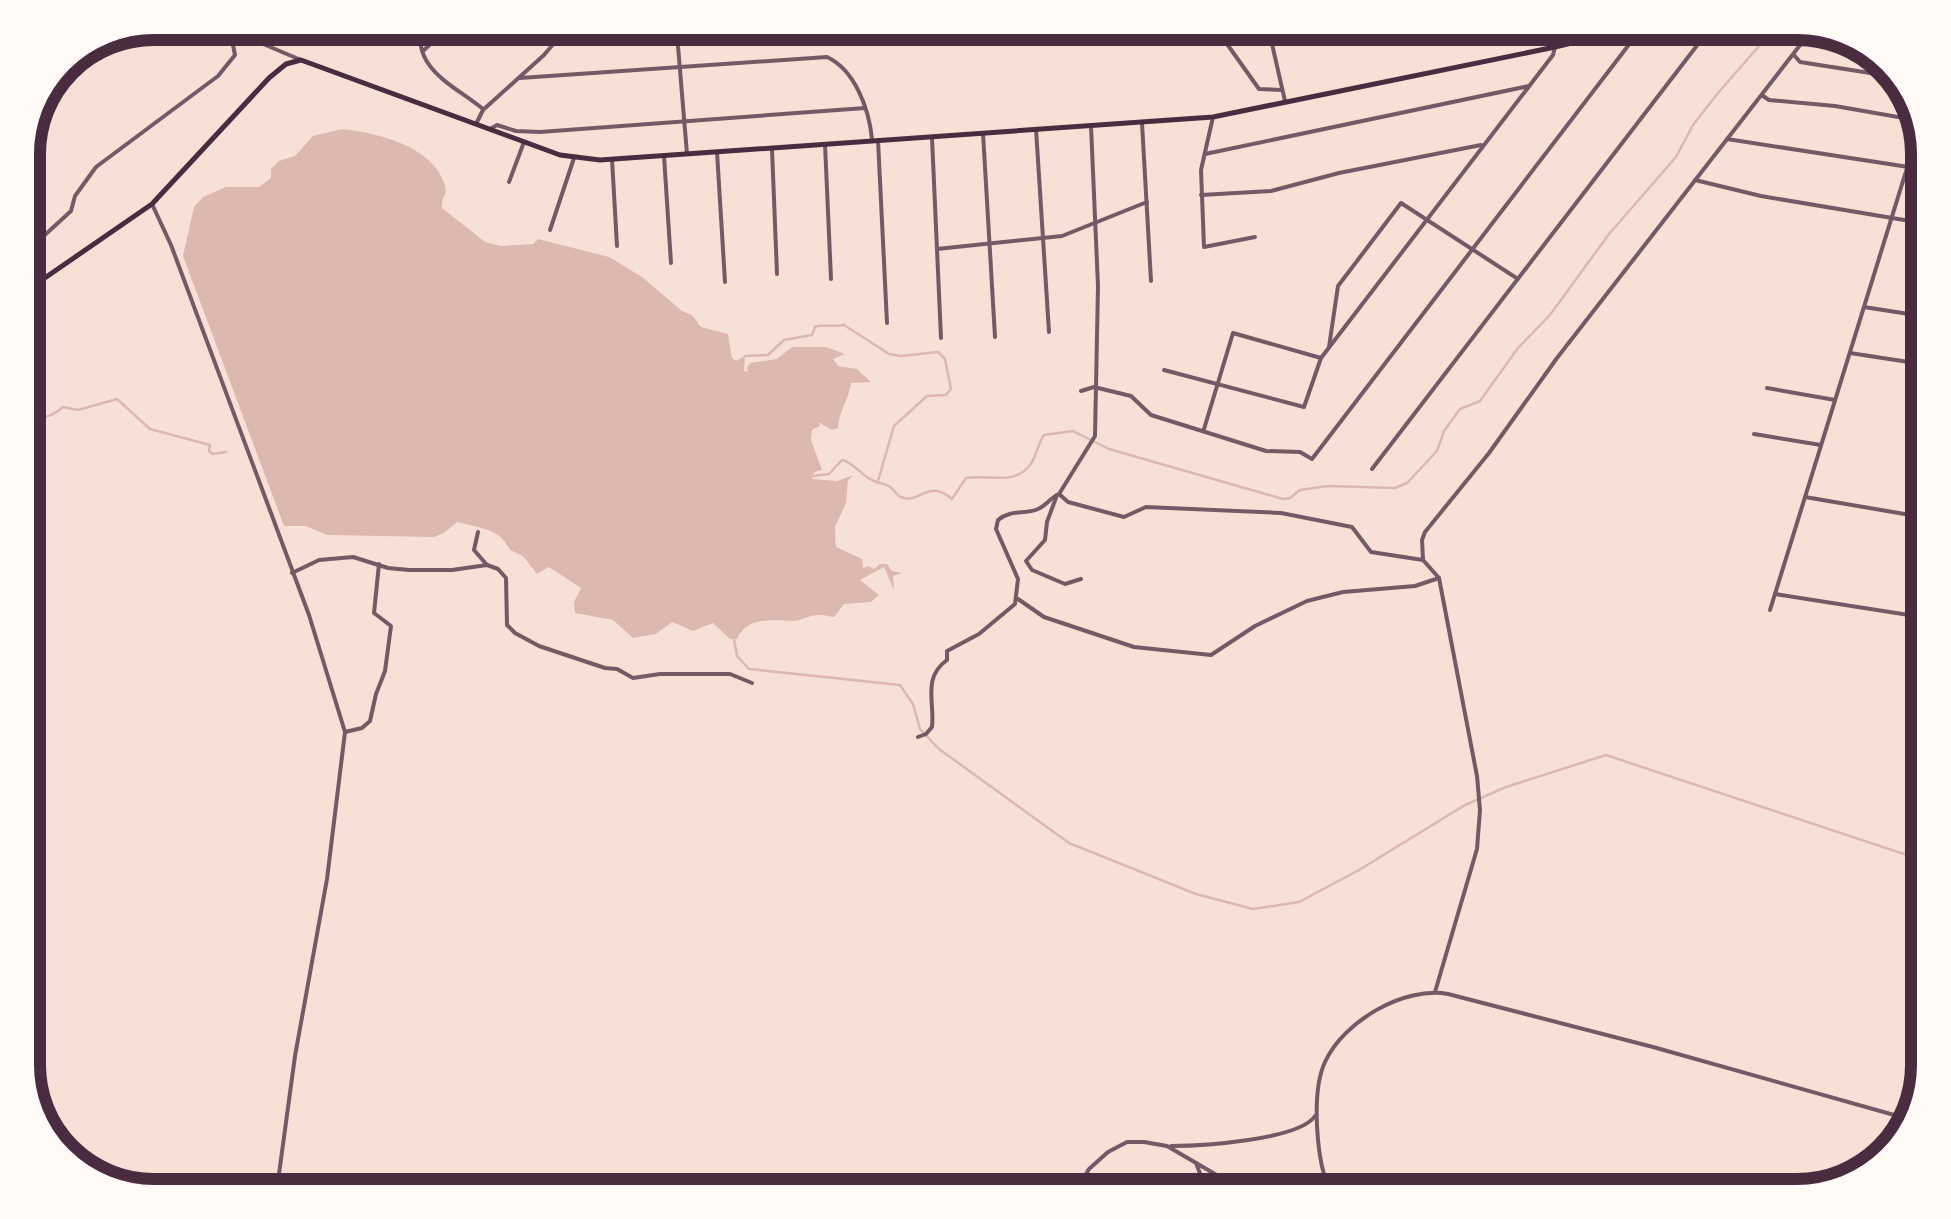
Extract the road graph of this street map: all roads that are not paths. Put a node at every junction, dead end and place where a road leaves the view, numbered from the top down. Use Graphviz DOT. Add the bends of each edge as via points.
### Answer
graph roads {
  1 [pos="226,40"];
  2 [pos="259,40"];
  3 [pos="420,40"];
  4 [pos="435,40"];
  5 [pos="555,40"];
  6 [pos="678,40"];
  7 [pos="1214,40"];
  8 [pos="1271,40"];
  9 [pos="1586,40"];
  10 [pos="1632,40"];
  11 [pos="1701,40"];
  12 [pos="1806,41"];
  13 [pos="1555,47"];
  14 [pos="298,48"];
  15 [pos="422,52"];
  16 [pos="1794,54"];
  17 [pos="298,58"];
  18 [pos="680,68"];
  19 [pos="1878,74"];
  20 [pos="520,78"];
  21 [pos="1530,85"];
  22 [pos="1282,90"];
  23 [pos="1762,96"];
  24 [pos="1285,101"];
  25 [pos="864,108"];
  26 [pos="483,110"];
  27 [pos="1212,117"];
  28 [pos="1906,119"];
  29 [pos="684,121"];
  30 [pos="1142,122"];
  31 [pos="476,124"];
  32 [pos="1091,126"];
  33 [pos="490,129"];
  34 [pos="1036,130"];
  35 [pos="984,133"];
  36 [pos="932,136"];
  37 [pos="1727,139"];
  38 [pos="875,140"];
  39 [pos="524,142"];
  40 [pos="825,144"];
  41 [pos="1484,144"];
  42 [pos="772,148"];
  43 [pos="718,152"];
  44 [pos="687,154"];
  45 [pos="1206,154"];
  46 [pos="664,156"];
  47 [pos="1911,156"];
  48 [pos="574,158"];
  49 [pos="612,159"];
  50 [pos="1908,166"];
  51 [pos="1911,167"];
  52 [pos="1695,180"];
  53 [pos="510,182"];
  54 [pos="1201,195"];
  55 [pos="1147,202"];
  56 [pos="152,204"];
  57 [pos="1891,218"];
  58 [pos="1426,220"];
  59 [pos="1911,221"];
  60 [pos="1095,223"];
  61 [pos="550,230"];
  62 [pos="1254,237"];
  63 [pos="1043,238"];
  64 [pos="40,239"];
  65 [pos="990,244"];
  66 [pos="617,246"];
  67 [pos="937,249"];
  68 [pos="1472,250"];
  69 [pos="671,263"];
  70 [pos="778,274"];
  71 [pos="831,279"];
  72 [pos="1152,280"];
  73 [pos="1518,280"];
  74 [pos="40,282"];
  75 [pos="726,282"];
  76 [pos="1864,307"];
  77 [pos="1911,314"];
  78 [pos="887,323"];
  79 [pos="1049,332"];
  80 [pos="994,337"];
  81 [pos="941,338"];
  82 [pos="1329,348"];
  83 [pos="1850,353"];
  84 [pos="1321,358"];
  85 [pos="1911,362"];
  86 [pos="1164,370"];
  87 [pos="1218,384"];
  88 [pos="1097,388"];
  89 [pos="1767,388"];
  90 [pos="1081,391"];
  91 [pos="1835,400"];
  92 [pos="1204,429"];
  93 [pos="1754,434"];
  94 [pos="1821,444"];
  95 [pos="1372,469"];
  96 [pos="1058,494"];
  97 [pos="1804,497"];
  98 [pos="1911,515"];
  99 [pos="478,532"];
  100 [pos="1424,560"];
  101 [pos="378,564"];
  102 [pos="487,565"];
  103 [pos="292,574"];
  104 [pos="1080,578"];
  105 [pos="1440,578"];
  106 [pos="1775,594"];
  107 [pos="1017,598"];
  108 [pos="1770,610"];
  109 [pos="1911,615"];
  110 [pos="752,683"];
  111 [pos="346,732"];
  112 [pos="918,737"];
  113 [pos="1435,992"];
  114 [pos="1318,1112"];
  115 [pos="1898,1116"];
  116 [pos="1309,1124"];
  117 [pos="1318,1130"];
  118 [pos="1166,1146"];
  119 [pos="1196,1163"];
  120 [pos="278,1179"];
  121 [pos="1084,1179"];
  122 [pos="1201,1179"];
  123 [pos="1220,1179"];
  124 [pos="1325,1179"];
  1 -- 64 [label="street" via="235,54 218,76 96,166 72,211"];
  2 -- 17 [label="street"];
  3 -- 15 [label="street"];
  4 -- 15 [label="street"];
  5 -- 20 [label="street"];
  6 -- 18 [label="street"];
  7 -- 22 [label="street" via="1227,44 1259,89"];
  8 -- 22 [label="street"];
  9 -- 13 [label="main road"];
  10 -- 68 [label="street"];
  11 -- 73 [label="street"];
  12 -- 16 [label="street"];
  13 -- 21 [label="street"];
  13 -- 24 [label="main road"];
  14 -- 17 [label="street"];
  15 -- 26 [label="street" via="438,78"];
  16 -- 19 [label="street" via="1800,62"];
  16 -- 23 [label="street"];
  17 -- 31 [label="main road"];
  17 -- 56 [label="main road" via="269,78"];
  18 -- 20 [label="street"];
  18 -- 25 [label="street" via="832,58 848,71"];
  18 -- 29 [label="street"];
  20 -- 26 [label="street"];
  21 -- 41 [label="street"];
  21 -- 45 [label="street"];
  22 -- 24 [label="street"];
  23 -- 28 [label="street"];
  23 -- 37 [label="street"];
  24 -- 27 [label="main road"];
  25 -- 29 [label="street"];
  25 -- 38 [label="street"];
  26 -- 31 [label="street"];
  27 -- 30 [label="main road"];
  27 -- 45 [label="street"];
  29 -- 33 [label="street" via="540,132"];
  29 -- 44 [label="street"];
  30 -- 32 [label="main road"];
  30 -- 55 [label="street"];
  31 -- 33 [label="main road"];
  32 -- 34 [label="main road"];
  32 -- 60 [label="street"];
  33 -- 39 [label="main road"];
  34 -- 35 [label="main road"];
  34 -- 63 [label="street"];
  35 -- 36 [label="main road"];
  35 -- 65 [label="street"];
  36 -- 38 [label="main road"];
  36 -- 67 [label="street"];
  37 -- 50 [label="street"];
  37 -- 52 [label="street"];
  38 -- 40 [label="main road"];
  38 -- 78 [label="street"];
  39 -- 48 [label="main road"];
  39 -- 53 [label="street"];
  40 -- 42 [label="main road"];
  40 -- 71 [label="street"];
  41 -- 54 [label="street" via="1270,191"];
  41 -- 58 [label="street"];
  42 -- 43 [label="main road"];
  42 -- 70 [label="street"];
  43 -- 44 [label="main road"];
  43 -- 75 [label="street"];
  44 -- 46 [label="main road"];
  45 -- 54 [label="street"];
  46 -- 49 [label="main road"];
  46 -- 69 [label="street"];
  47 -- 50 [label="street"];
  48 -- 49 [label="main road"];
  48 -- 61 [label="street"];
  49 -- 66 [label="street"];
  50 -- 51 [label="street"];
  50 -- 57 [label="street"];
  52 -- 57 [label="street"];
  52 -- 100 [label="street" via="1425,532"];
  54 -- 62 [label="street" via="1205,248"];
  55 -- 60 [label="street"];
  55 -- 72 [label="street"];
  56 -- 74 [label="main road"];
  56 -- 103 [label="street"];
  57 -- 59 [label="street"];
  57 -- 76 [label="street"];
  58 -- 68 [label="street"];
  58 -- 82 [label="street"];
  58 -- 82 [label="street" via="1401,203 1338,286"];
  60 -- 63 [label="street"];
  60 -- 88 [label="street"];
  63 -- 65 [label="street"];
  63 -- 79 [label="street"];
  65 -- 67 [label="street"];
  65 -- 80 [label="street"];
  67 -- 81 [label="street"];
  68 -- 73 [label="street"];
  68 -- 92 [label="street" via="1312,459"];
  73 -- 95 [label="street"];
  76 -- 77 [label="street"];
  76 -- 83 [label="street"];
  82 -- 84 [label="street"];
  83 -- 85 [label="street"];
  83 -- 91 [label="street"];
  84 -- 87 [label="street" via="1304,407"];
  84 -- 87 [label="street" via="1233,332"];
  86 -- 87 [label="street"];
  87 -- 92 [label="street"];
  88 -- 90 [label="street"];
  88 -- 92 [label="street" via="1131,396 1151,416"];
  88 -- 96 [label="street" via="1094,439"];
  89 -- 91 [label="street"];
  91 -- 94 [label="street"];
  93 -- 94 [label="street"];
  94 -- 97 [label="street"];
  96 -- 100 [label="street" via="1129,518 1146,506 1305,516 1352,527 1370,552"];
  96 -- 104 [label="street" via="1046,540 1026,561 1064,584"];
  96 -- 107 [label="street" via="1038,509 1007,512 998,520 1018,580"];
  97 -- 98 [label="street"];
  97 -- 106 [label="street"];
  99 -- 102 [label="street" via="474,550"];
  100 -- 105 [label="street"];
  101 -- 102 [label="street" via="424,570"];
  101 -- 103 [label="street" via="337,558"];
  101 -- 111 [label="street" via="374,612 391,626 388,655 370,721"];
  102 -- 110 [label="street" via="506,578 506,624 540,646 633,678 730,674"];
  103 -- 111 [label="street"];
  105 -- 107 [label="street" via="1307,601 1211,655 1134,647 1044,618"];
  105 -- 113 [label="street" via="1480,810 1478,849"];
  106 -- 108 [label="street"];
  106 -- 109 [label="street"];
  107 -- 112 [label="street" via="979,634 947,651 930,686 932,728"];
  111 -- 120 [label="street"];
  113 -- 114 [label="street" via="1390,1003 1342,1038 1324,1063"];
  113 -- 115 [label="street"];
  114 -- 116 [label="street"];
  114 -- 117 [label="street"];
  116 -- 117 [label="street"];
  116 -- 118 [label="street" via="1257,1139"];
  117 -- 124 [label="street"];
  118 -- 119 [label="street"];
  118 -- 121 [label="street" via="1127,1142"];
  119 -- 122 [label="street"];
  119 -- 123 [label="street"];
}
